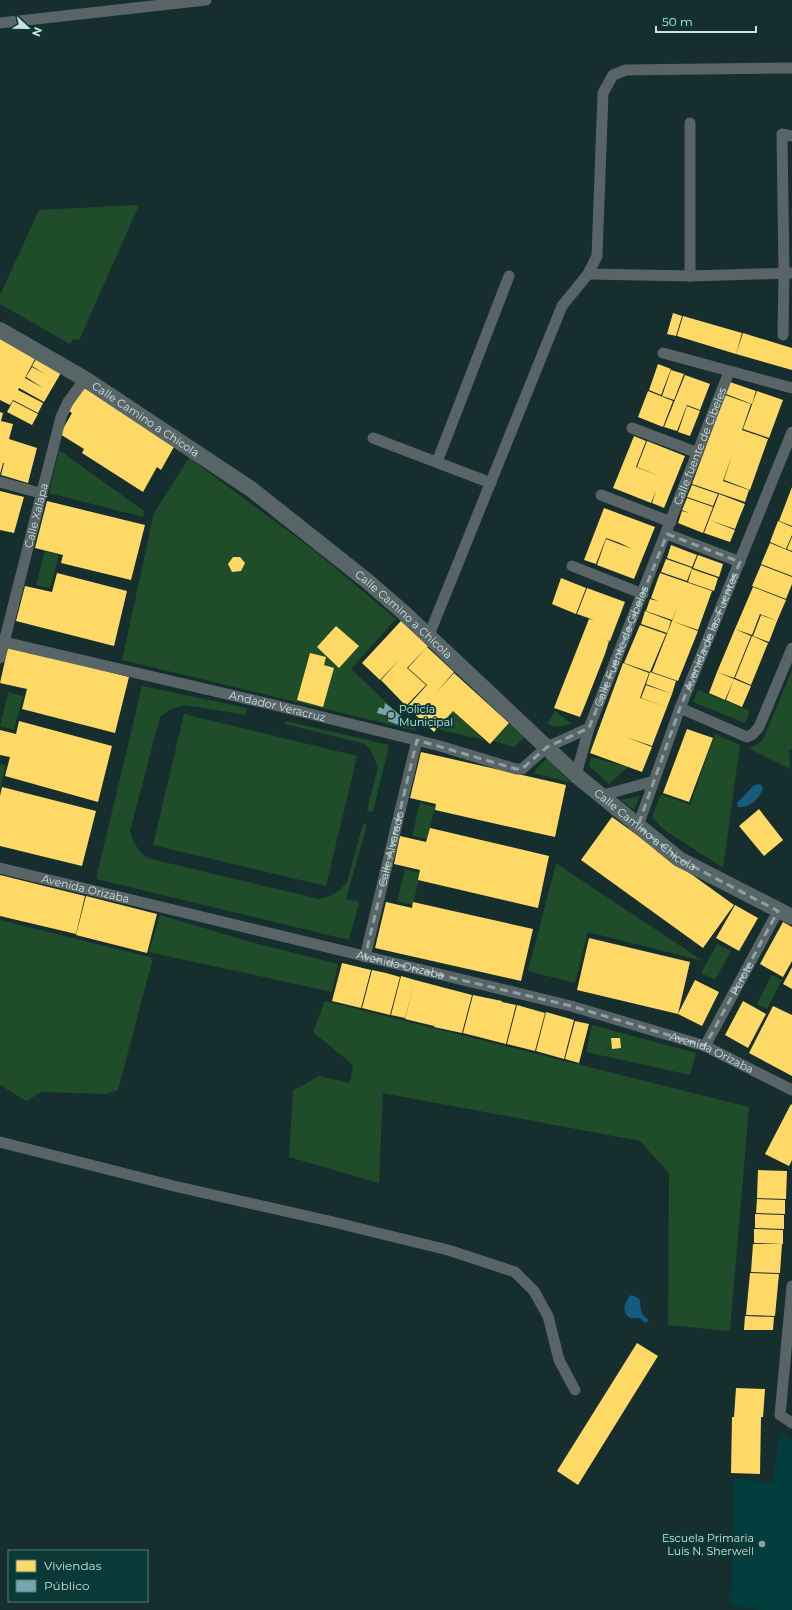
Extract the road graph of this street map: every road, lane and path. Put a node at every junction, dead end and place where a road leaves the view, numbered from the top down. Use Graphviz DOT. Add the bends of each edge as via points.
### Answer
graph roads {
  1 [pos="206,0"];
  2 [pos="0,23"];
  3 [pos="792,68"];
  4 [pos="690,123"];
  5 [pos="792,136"];
  6 [pos="788,273"];
  7 [pos="588,274"];
  8 [pos="510,276"];
  9 [pos="690,276"];
  10 [pos="0,330"];
  11 [pos="783,335"];
  12 [pos="663,352"];
  13 [pos="730,372"];
  14 [pos="85,379"];
  15 [pos="792,388"];
  16 [pos="632,428"];
  17 [pos="792,432"];
  18 [pos="373,438"];
  19 [pos="698,453"];
  20 [pos="437,462"];
  21 [pos="0,482"];
  22 [pos="491,483"];
  23 [pos="40,493"];
  24 [pos="600,495"];
  25 [pos="671,522"];
  26 [pos="667,534"];
  27 [pos="740,562"];
  28 [pos="572,566"];
  29 [pos="643,594"];
  30 [pos="429,635"];
  31 [pos="2,642"];
  32 [pos="792,648"];
  33 [pos="0,658"];
  34 [pos="680,708"];
  35 [pos="589,728"];
  36 [pos="417,740"];
  37 [pos="547,747"];
  38 [pos="576,775"];
  39 [pos="654,781"];
  40 [pos="600,796"];
  41 [pos="638,826"];
  42 [pos="0,868"];
  43 [pos="785,914"];
  44 [pos="365,957"];
  45 [pos="705,1046"];
  46 [pos="792,1090"];
  47 [pos="0,1142"];
  48 [pos="792,1286"];
  49 [pos="574,1390"];
  50 [pos="792,1423"];
  1 -- 2 [label="street"];
  3 -- 7 [label="street" via="626,70 613,75 603,93 597,256"];
  4 -- 9 [label="street"];
  5 -- 6 [label="street" via="782,134"];
  6 -- 9 [label="street"];
  6 -- 11 [label="street"];
  7 -- 9 [label="street"];
  7 -- 22 [label="street" via="562,306"];
  8 -- 20 [label="street"];
  10 -- 14 [label="street, Calle Camino a Chicola"];
  12 -- 13 [label="street"];
  13 -- 15 [label="street"];
  13 -- 19 [label="street, Calle fuente de Cibeles"];
  14 -- 23 [label="street, Calle Xalapa" via="68,402 61,417"];
  14 -- 30 [label="street, Calle Camino a Chicola" via="251,489 366,580"];
  16 -- 19 [label="street"];
  17 -- 27 [label="street, Avenida de las Fuentes"];
  18 -- 20 [label="street"];
  19 -- 25 [label="street, Calle fuente de Cibeles"];
  20 -- 22 [label="street"];
  21 -- 23 [label="street"];
  22 -- 30 [label="street"];
  23 -- 31 [label="street, Calle Xalapa"];
  24 -- 25 [label="street"];
  25 -- 26 [label="street, Calle Fuente de Cibeles"];
  26 -- 27 [label="street"];
  26 -- 29 [label="street, Calle Fuente de Cibeles"];
  27 -- 34 [label="street, Avenida de las Fuentes"];
  28 -- 29 [label="street"];
  29 -- 35 [label="street, Calle Fuente de Cibeles"];
  30 -- 37 [label="street, Calle Camino a Chicola"];
  31 -- 33 [label="street, Calle Xalapa"];
  31 -- 36 [label="street, Andador Veracruz"];
  32 -- 34 [label="street" via="759,727 753,734 747,737"];
  34 -- 39 [label="street, Avenida de las Fuentes"];
  35 -- 37 [label="street"];
  35 -- 38 [label="street, Calle Fuente de Cibeles"];
  36 -- 37 [label="street, Andador Veracruz" via="516,769 522,769"];
  36 -- 44 [label="street, Calle Alvarado"];
  37 -- 38 [label="street, Calle Camino a Chicola"];
  38 -- 40 [label="street, Calle Camino a Chicola"];
  39 -- 40 [label="street"];
  39 -- 41 [label="street, Avenida de las Fuentes"];
  40 -- 41 [label="street, Calle Camino a Chicola"];
  41 -- 43 [label="street, Calle Camino a Chicola" via="679,858"];
  42 -- 44 [label="street, Avenida Orizaba"];
  43 -- 45 [label="street, Perote"];
  44 -- 45 [label="street, Avenida Orizaba" via="571,1006"];
  45 -- 46 [label="street, Avenida Orizaba"];
  47 -- 49 [label="street" via="448,1250 515,1272 534,1291 548,1316 559,1360"];
  48 -- 50 [label="street" via="780,1415"];
}
